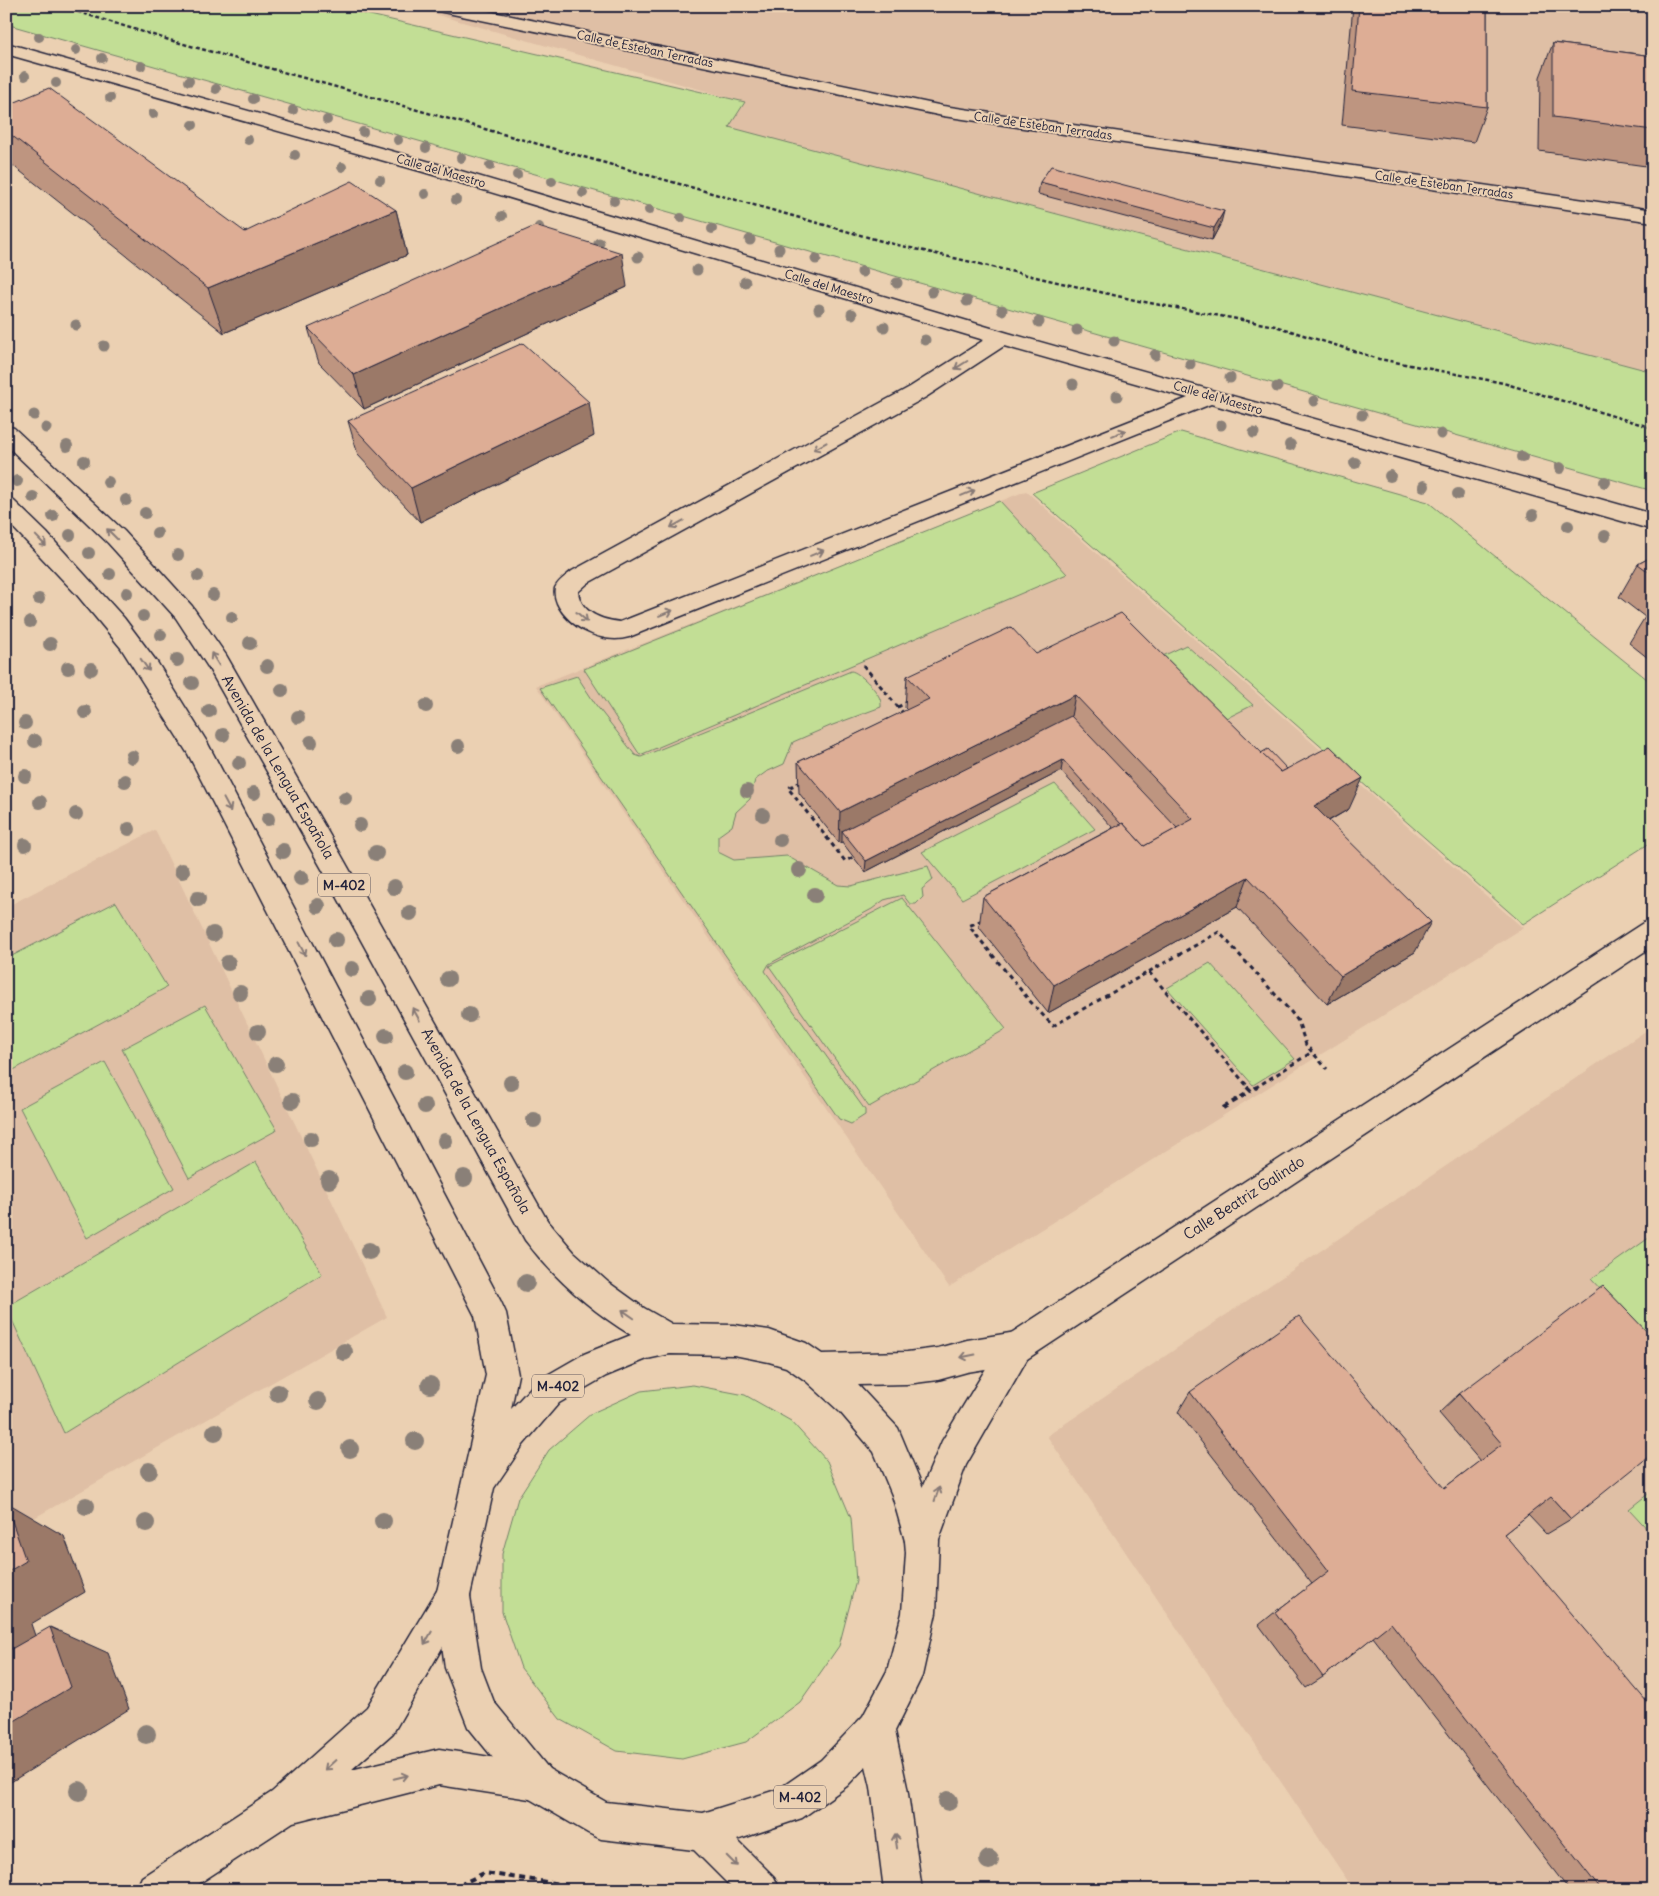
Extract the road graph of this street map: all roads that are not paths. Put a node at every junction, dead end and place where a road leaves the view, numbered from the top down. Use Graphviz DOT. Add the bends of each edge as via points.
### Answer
graph roads {
  1 [pos="438,6"];
  2 [pos="6,48"];
  3 [pos="1653,216"];
  4 [pos="1002,338"];
  5 [pos="1212,396"];
  6 [pos="6,433"];
  7 [pos="6,506"];
  8 [pos="1653,522"];
  9 [pos="1653,931"];
  10 [pos="670,1339"];
  11 [pos="1016,1348"];
  12 [pos="817,1370"];
  13 [pos="480,1479"];
  14 [pos="922,1541"];
  15 [pos="453,1596"];
  16 [pos="876,1729"];
  17 [pos="536,1782"];
  18 [pos="286,1805"];
  19 [pos="703,1832"];
  20 [pos="155,1890"];
  21 [pos="761,1890"];
  22 [pos="903,1890"];
  1 -- 3 [label="main road, Calle de Esteban Terradas" via="943,111"];
  2 -- 4 [label="main road, Calle del Maestro" via="427,167"];
  4 -- 5 [label="main road, Calle del Maestro"];
  4 -- 5 [label="main road, one-way" via="918,392 580,577 566,590 569,603 592,625 621,631"];
  5 -- 8 [label="main road, Calle del Maestro"];
  10 -- 6 [label="main road, Avenida de la Lengua Española / M-402, one-way" via="650,1330 612,1303 546,1244 217,661 184,612 142,564 68,489"];
  7 -- 13 [label="main road, M-402, one-way" via="81,583 130,643 198,749 490,1313 502,1375"];
  9 -- 11 [label="main road, Calle Beatriz Galindo"];
  10 -- 12 [label="main road, M-402" via="734,1340 769,1346 795,1354"];
  10 -- 13 [label="main road, M-402" via="646,1344 595,1365 548,1392 511,1433"];
  11 -- 12 [label="main road, one-way" via="907,1368"];
  14 -- 11 [label="main road, Calle Beatriz Galindo, one-way" via="954,1453"];
  12 -- 14 [label="main road, M-402" via="852,1401 886,1440 909,1495"];
  13 -- 15 [label="main road, M-402"];
  14 -- 16 [label="main road, M-402" via="917,1622 904,1676"];
  15 -- 17 [label="main road, M-402" via="463,1668 481,1714"];
  15 -- 18 [label="main road, one-way" via="380,1720"];
  16 -- 19 [label="main road, M-402" via="834,1773 789,1805"];
  22 -- 16 [label="main road, one-way" via="889,1787"];
  18 -- 17 [label="main road, one-way" via="439,1767"];
  17 -- 19 [label="main road, M-402" via="601,1820"];
  18 -- 20 [label="main road"];
  19 -- 21 [label="main road, one-way"];
}
